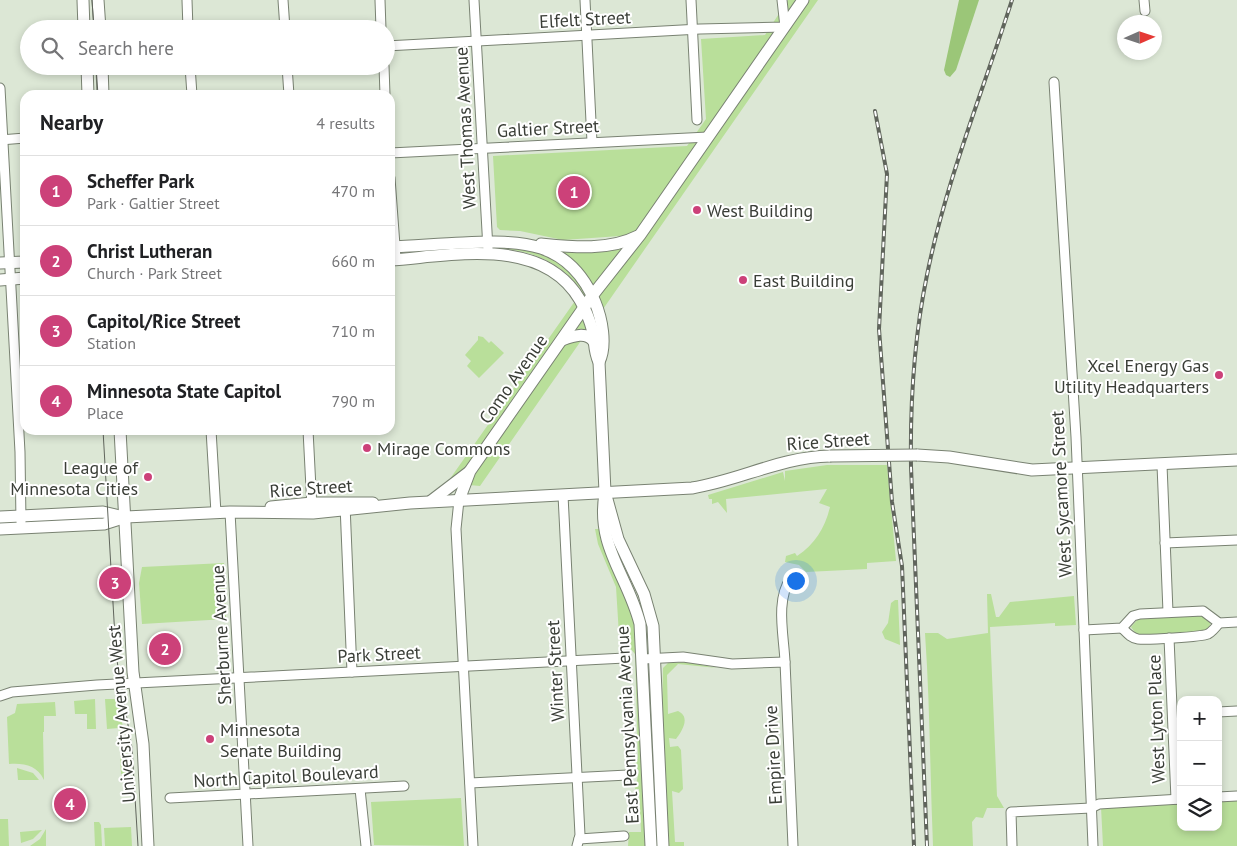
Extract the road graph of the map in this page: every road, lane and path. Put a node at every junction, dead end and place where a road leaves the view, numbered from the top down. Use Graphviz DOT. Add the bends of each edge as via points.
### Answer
graph roads {
  1 [pos="83,0"];
  2 [pos="98,0"];
  3 [pos="186,0"];
  4 [pos="283,0"];
  5 [pos="380,0"];
  6 [pos="474,0"];
  7 [pos="586,0"];
  8 [pos="691,0"];
  9 [pos="782,0"];
  10 [pos="803,0"];
  11 [pos="1144,0"];
  12 [pos="1145,11"];
  13 [pos="84,20"];
  14 [pos="99,20"];
  15 [pos="187,20"];
  16 [pos="284,20"];
  17 [pos="381,20"];
  18 [pos="785,27"];
  19 [pos="692,29"];
  20 [pos="587,35"];
  21 [pos="476,41"];
  22 [pos="395,46"];
  23 [pos="87,75"];
  24 [pos="103,75"];
  25 [pos="191,75"];
  26 [pos="288,75"];
  27 [pos="384,75"];
  28 [pos="1054,82"];
  29 [pos="0,88"];
  30 [pos="88,90"];
  31 [pos="104,90"];
  32 [pos="192,90"];
  33 [pos="289,90"];
  34 [pos="385,90"];
  35 [pos="697,120"];
  36 [pos="708,137"];
  37 [pos="20,138"];
  38 [pos="2,140"];
  39 [pos="592,142"];
  40 [pos="483,148"];
  41 [pos="395,153"];
  42 [pos="640,235"];
  43 [pos="488,242"];
  44 [pos="528,244"];
  45 [pos="395,246"];
  46 [pos="488,254"];
  47 [pos="395,260"];
  48 [pos="20,262"];
  49 [pos="5,263"];
  50 [pos="20,278"];
  51 [pos="5,279"];
  52 [pos="592,296"];
  53 [pos="584,308"];
  54 [pos="562,340"];
  55 [pos="594,342"];
  56 [pos="599,362"];
  57 [pos="120,435"];
  58 [pos="211,435"];
  59 [pos="308,435"];
  60 [pos="1237,460"];
  61 [pos="1162,465"];
  62 [pos="1077,470"];
  63 [pos="470,471"];
  64 [pos="606,492"];
  65 [pos="563,495"];
  66 [pos="459,500"];
  67 [pos="431,502"];
  68 [pos="345,506"];
  69 [pos="312,508"];
  70 [pos="230,512"];
  71 [pos="216,513"];
  72 [pos="0,517"];
  73 [pos="126,517"];
  74 [pos="21,522"];
  75 [pos="0,529"];
  76 [pos="1237,540"];
  77 [pos="1165,544"];
  78 [pos="791,578"];
  79 [pos="1168,612"];
  80 [pos="1237,622"];
  81 [pos="1219,623"];
  82 [pos="1122,628"];
  83 [pos="1084,630"];
  84 [pos="1169,638"];
  85 [pos="625,658"];
  86 [pos="655,658"];
  87 [pos="642,659"];
  88 [pos="571,660"];
  89 [pos="785,662"];
  90 [pos="463,666"];
  91 [pos="352,672"];
  92 [pos="240,678"];
  93 [pos="134,683"];
  94 [pos="0,689"];
  95 [pos="12,692"];
  96 [pos="0,696"];
  97 [pos="1237,711"];
  98 [pos="1222,712"];
  99 [pos="1177,714"];
  100 [pos="1177,741"];
  101 [pos="628,775"];
  102 [pos="576,778"];
  103 [pos="470,783"];
  104 [pos="404,786"];
  105 [pos="1178,786"];
  106 [pos="360,789"];
  107 [pos="245,794"];
  108 [pos="1237,796"];
  109 [pos="1222,797"];
  110 [pos="170,798"];
  111 [pos="1177,799"];
  112 [pos="1091,808"];
  113 [pos="624,836"];
  114 [pos="578,843"];
  115 [pos="148,846"];
  116 [pos="248,846"];
  117 [pos="366,846"];
  118 [pos="473,846"];
  119 [pos="650,846"];
  120 [pos="663,846"];
  121 [pos="793,846"];
  122 [pos="1012,846"];
  123 [pos="1093,846"];
  1 -- 13 [label="main road"];
  2 -- 14 [label="main road"];
  3 -- 15 [label="street"];
  4 -- 16 [label="street"];
  5 -- 17 [label="street"];
  6 -- 21 [label="street, West Thomas Avenue"];
  7 -- 20 [label="street"];
  8 -- 19 [label="street"];
  9 -- 18 [label="street"];
  10 -- 18 [label="main road, Como Avenue"];
  11 -- 12 [label="street"];
  18 -- 19 [label="street, Elfelt Street"];
  18 -- 36 [label="main road, Como Avenue"];
  19 -- 20 [label="street, Elfelt Street"];
  19 -- 35 [label="street"];
  20 -- 21 [label="street, Elfelt Street"];
  20 -- 39 [label="street"];
  21 -- 22 [label="street, Elfelt Street"];
  21 -- 40 [label="street, West Thomas Avenue"];
  23 -- 30 [label="main road"];
  24 -- 31 [label="main road"];
  25 -- 32 [label="street"];
  26 -- 33 [label="street"];
  27 -- 34 [label="street"];
  28 -- 62 [label="street, West Sycamore Street"];
  29 -- 38 [label="street"];
  36 -- 39 [label="street, Galtier Street"];
  36 -- 42 [label="main road, Como Avenue"];
  37 -- 38 [label="street"];
  38 -- 49 [label="street"];
  39 -- 40 [label="street, Galtier Street"];
  40 -- 41 [label="street, Galtier Street"];
  40 -- 43 [label="street, West Thomas Avenue"];
  42 -- 44 [label="main road" via="612,245 568,247"];
  42 -- 52 [label="main road, Como Avenue"];
  43 -- 44 [label="main road"];
  43 -- 45 [label="main road"];
  43 -- 46 [label="street, West Thomas Avenue"];
  44 -- 52 [label="main road" via="550,252 566,263 580,276"];
  46 -- 47 [label="main road"];
  46 -- 53 [label="main road" via="519,257 547,268 569,286"];
  48 -- 49 [label="main road"];
  49 -- 51 [label="street"];
  50 -- 51 [label="main road"];
  51 -- 74 [label="street" via="20,445"];
  52 -- 53 [label="main road, Como Avenue"];
  52 -- 56 [label="main road" via="602,329 603,353"];
  53 -- 54 [label="main road, Como Avenue"];
  53 -- 55 [label="main road"];
  54 -- 55 [label="main road" via="584,335"];
  54 -- 63 [label="main road, Como Avenue"];
  55 -- 56 [label="main road"];
  56 -- 64 [label="main road"];
  57 -- 73 [label="main road, University Avenue West"];
  58 -- 71 [label="street"];
  59 -- 69 [label="street"];
  60 -- 61 [label="main road, Rice Street"];
  61 -- 62 [label="main road, Rice Street"];
  61 -- 77 [label="street"];
  62 -- 64 [label="main road, Rice Street, bridge" via="1028,470 917,455 830,456 787,460 710,485"];
  62 -- 83 [label="street, West Sycamore Street"];
  63 -- 66 [label="main road, Como Avenue"];
  63 -- 67 [label="main road"];
  64 -- 65 [label="main road, Rice Street"];
  64 -- 86 [label="main road, East Pennsylvania Avenue" via="618,539 648,606"];
  64 -- 87 [label="main road, East Pennsylvania Avenue" via="602,515 604,532 635,606 640,624"];
  65 -- 66 [label="main road, Rice Street"];
  65 -- 88 [label="street, Winter Street"];
  66 -- 67 [label="main road, Rice Street"];
  66 -- 90 [label="street, Como Avenue" via="456,529"];
  67 -- 68 [label="main road, Rice Street"];
  68 -- 69 [label="main road, Rice Street"];
  68 -- 91 [label="street"];
  69 -- 70 [label="main road, Rice Street"];
  70 -- 71 [label="main road, Rice Street"];
  70 -- 92 [label="street, Sherburne Avenue"];
  71 -- 73 [label="main road, Rice Street"];
  72 -- 74 [label="main road, Rice Street"];
  73 -- 74 [label="main road, Rice Street" via="104,524"];
  73 -- 93 [label="main road, University Avenue West"];
  74 -- 75 [label="main road, Rice Street"];
  76 -- 77 [label="street"];
  77 -- 79 [label="street"];
  78 -- 89 [label="street, Empire Drive" via="784,588 782,600"];
  79 -- 81 [label="street" via="1203,611"];
  79 -- 82 [label="street" via="1133,616"];
  80 -- 81 [label="street"];
  81 -- 84 [label="street" via="1204,636"];
  82 -- 83 [label="street"];
  82 -- 84 [label="street" via="1139,639"];
  83 -- 112 [label="street, West Sycamore Street"];
  84 -- 99 [label="street, West Lyton Place"];
  85 -- 88 [label="street, Park Street"];
  86 -- 87 [label="street"];
  86 -- 89 [label="street" via="683,657 732,664"];
  86 -- 120 [label="main road, East Pennsylvania Avenue"];
  87 -- 119 [label="main road, East Pennsylvania Avenue"];
  88 -- 90 [label="street, Park Street"];
  88 -- 102 [label="street, Winter Street"];
  89 -- 121 [label="street, Empire Drive"];
  90 -- 91 [label="street, Park Street"];
  90 -- 103 [label="street, Como Avenue"];
  91 -- 92 [label="street, Park Street"];
  92 -- 93 [label="street, Park Street"];
  92 -- 107 [label="street, Sherburne Avenue"];
  93 -- 95 [label="street, Park Street"];
  93 -- 115 [label="main road, University Avenue West" via="143,744"];
  94 -- 95 [label="street"];
  95 -- 96 [label="street"];
  97 -- 98 [label="street"];
  100 -- 105 [label="street, West Lyton Place"];
  101 -- 102 [label="street"];
  102 -- 103 [label="street"];
  102 -- 114 [label="street, Winter Street"];
  103 -- 118 [label="street, Como Avenue"];
  104 -- 106 [label="street, North Capitol Boulevard"];
  106 -- 107 [label="street, North Capitol Boulevard"];
  106 -- 117 [label="street"];
  107 -- 110 [label="street, North Capitol Boulevard"];
  107 -- 116 [label="street, Sherburne Avenue"];
  108 -- 109 [label="street"];
  111 -- 112 [label="street" via="1099,804"];
  112 -- 122 [label="street" via="1011,812"];
  112 -- 123 [label="street, West Sycamore Street"];
  113 -- 114 [label="street"];
}
